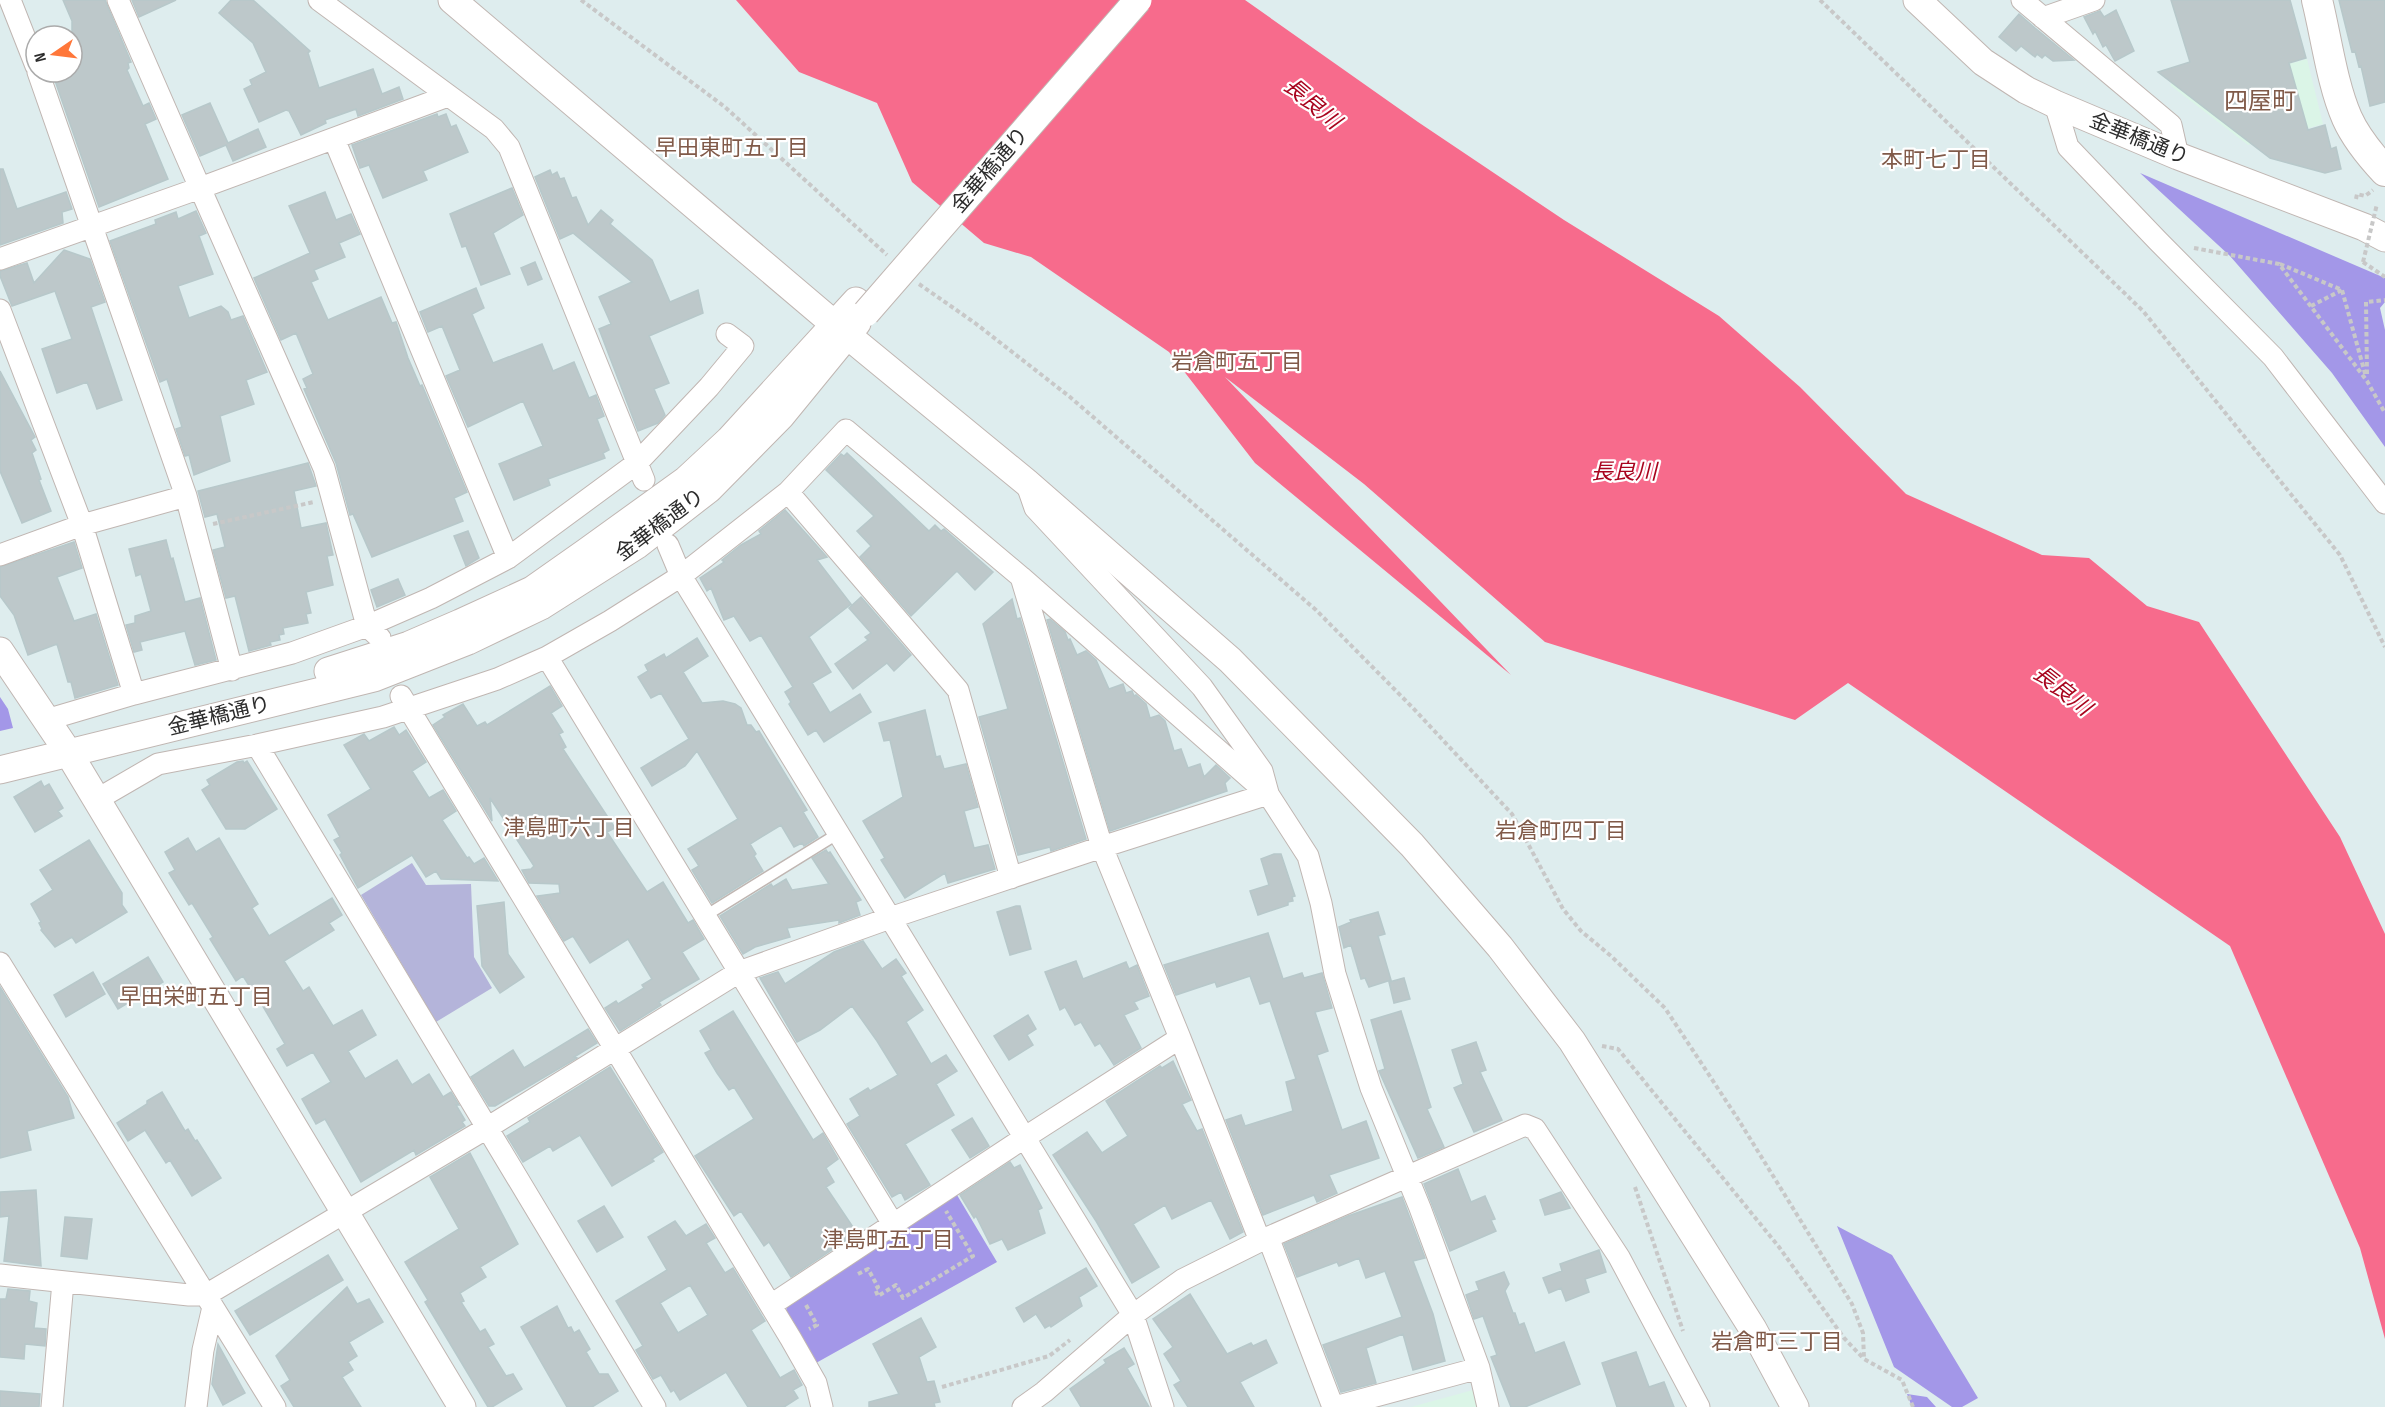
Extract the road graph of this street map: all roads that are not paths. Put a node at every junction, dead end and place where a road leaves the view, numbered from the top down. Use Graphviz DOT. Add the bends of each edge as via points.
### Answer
graph roads {
  1 [pos="10,0"];
  2 [pos="118,0"];
  3 [pos="320,0"];
  4 [pos="452,0"];
  5 [pos="1117,0"];
  6 [pos="1138,0"];
  7 [pos="1917,0"];
  8 [pos="2022,0"];
  9 [pos="2094,0"];
  10 [pos="2317,0"];
  11 [pos="2043,18"];
  12 [pos="24,36"];
  13 [pos="42,84"];
  14 [pos="448,96"];
  15 [pos="2055,104"];
  16 [pos="334,139"];
  17 [pos="2178,156"];
  18 [pos="2381,178"];
  19 [pos="200,188"];
  20 [pos="93,227"];
  21 [pos="2385,238"];
  22 [pos="0,259"];
  23 [pos="861,307"];
  24 [pos="0,310"];
  25 [pos="840,329"];
  26 [pos="727,334"];
  27 [pos="640,472"];
  28 [pos="1026,482"];
  29 [pos="788,492"];
  30 [pos="186,496"];
  31 [pos="2385,503"];
  32 [pos="82,525"];
  33 [pos="668,545"];
  34 [pos="0,555"];
  35 [pos="508,558"];
  36 [pos="681,576"];
  37 [pos="1021,578"];
  38 [pos="374,632"];
  39 [pos="0,651"];
  40 [pos="547,657"];
  41 [pos="232,670"];
  42 [pos="134,694"];
  43 [pos="405,703"];
  44 [pos="58,737"];
  45 [pos="257,745"];
  46 [pos="0,752"];
  47 [pos="0,770"];
  48 [pos="1268,794"];
  49 [pos="96,800"];
  50 [pos="839,833"];
  51 [pos="1102,847"];
  52 [pos="1011,878"];
  53 [pos="705,916"];
  54 [pos="890,918"];
  55 [pos="0,963"];
  56 [pos="740,972"];
  57 [pos="1180,1038"];
  58 [pos="615,1049"];
  59 [pos="487,1128"];
  60 [pos="1024,1137"];
  61 [pos="1406,1177"];
  62 [pos="344,1214"];
  63 [pos="893,1224"];
  64 [pos="1264,1239"];
  65 [pos="0,1275"];
  66 [pos="63,1282"];
  67 [pos="209,1301"];
  68 [pos="771,1305"];
  69 [pos="1133,1315"];
  70 [pos="1479,1368"];
  71 [pos="52,1407"];
  72 [pos="196,1407"];
  73 [pos="274,1407"];
  74 [pos="462,1407"];
  75 [pos="655,1407"];
  76 [pos="822,1407"];
  77 [pos="1023,1407"];
  78 [pos="1163,1407"];
  79 [pos="1334,1407"];
  80 [pos="1488,1407"];
  81 [pos="1699,1407"];
  82 [pos="1795,1407"];
  1 -- 12 [label="street"];
  2 -- 19 [label="street"];
  3 -- 14 [label="street"];
  4 -- 25 [label="street"];
  5 -- 23 [label="street, 金華橋通り"];
  6 -- 23 [label="street, 金華橋通り, bridge"];
  7 -- 15 [label="street, 金華橋通り" via="1983,62"];
  8 -- 11 [label="street"];
  9 -- 11 [label="street"];
  10 -- 18 [label="main road" via="2340,100"];
  11 -- 17 [label="street" via="2172,125"];
  13 -- 20 [label="street"];
  14 -- 16 [label="street"];
  14 -- 27 [label="street" via="494,129 509,147"];
  15 -- 17 [label="street, 金華橋通り"];
  15 -- 31 [label="street" via="2068,147 2273,357"];
  16 -- 19 [label="street"];
  16 -- 35 [label="street"];
  17 -- 21 [label="street, 金華橋通り"];
  19 -- 20 [label="street"];
  19 -- 38 [label="street" via="324,468"];
  20 -- 22 [label="street"];
  20 -- 30 [label="street"];
  23 -- 25 [label="street, 金華橋通り"];
  24 -- 32 [label="street"];
  25 -- 28 [label="street"];
  25 -- 44 [label="street, 金華橋通り" via="781,416 709,489 637,545 541,606 468,641 374,678"];
  26 -- 27 [label="street" via="743,346"];
  27 -- 35 [label="street"];
  28 -- 48 [label="street" via="1035,508 1202,687 1262,771"];
  28 -- 82 [label="street" via="1230,660 1412,845 1500,947 1572,1041 1753,1329"];
  29 -- 36 [label="street"];
  29 -- 37 [label="street" via="846,430"];
  29 -- 52 [label="street" via="958,690"];
  30 -- 32 [label="street"];
  30 -- 41 [label="street"];
  32 -- 34 [label="street"];
  32 -- 42 [label="street"];
  33 -- 36 [label="street"];
  35 -- 38 [label="street"];
  36 -- 40 [label="street"];
  36 -- 50 [label="street"];
  37 -- 48 [label="street"];
  37 -- 51 [label="street"];
  38 -- 41 [label="street"];
  39 -- 44 [label="street"];
  40 -- 43 [label="street" via="497,679"];
  40 -- 53 [label="street"];
  41 -- 42 [label="street"];
  42 -- 44 [label="street"];
  43 -- 45 [label="street"];
  43 -- 58 [label="street"];
  44 -- 46 [label="street, 金華橋通り"];
  44 -- 47 [label="street, 金華橋通り"];
  44 -- 49 [label="street"];
  45 -- 49 [label="street" via="158,764"];
  45 -- 59 [label="street"];
  48 -- 51 [label="street"];
  48 -- 61 [label="street" via="1308,856 1339,986 1371,1088"];
  49 -- 62 [label="street"];
  50 -- 53 [label="lane"];
  50 -- 54 [label="street"];
  51 -- 52 [label="street"];
  51 -- 57 [label="street"];
  52 -- 54 [label="street"];
  53 -- 56 [label="street"];
  54 -- 56 [label="street"];
  54 -- 60 [label="street"];
  55 -- 67 [label="street"];
  56 -- 58 [label="street"];
  56 -- 63 [label="street"];
  57 -- 60 [label="street"];
  57 -- 64 [label="street"];
  58 -- 59 [label="street"];
  58 -- 68 [label="street"];
  59 -- 62 [label="street"];
  59 -- 75 [label="street"];
  60 -- 63 [label="street"];
  60 -- 69 [label="street"];
  61 -- 64 [label="street"];
  61 -- 70 [label="street"];
  61 -- 81 [label="street" via="1513,1129 1525,1125 1535,1129 1619,1257"];
  62 -- 67 [label="street"];
  62 -- 74 [label="street"];
  63 -- 68 [label="street"];
  64 -- 69 [label="street" via="1182,1280"];
  64 -- 79 [label="street"];
  65 -- 66 [label="street"];
  66 -- 67 [label="street" via="189,1295"];
  66 -- 71 [label="street"];
  67 -- 72 [label="street"];
  67 -- 73 [label="street"];
  68 -- 76 [label="street" via="816,1383"];
  69 -- 77 [label="street"];
  69 -- 78 [label="street"];
  70 -- 79 [label="street"];
  70 -- 80 [label="street"];
}
